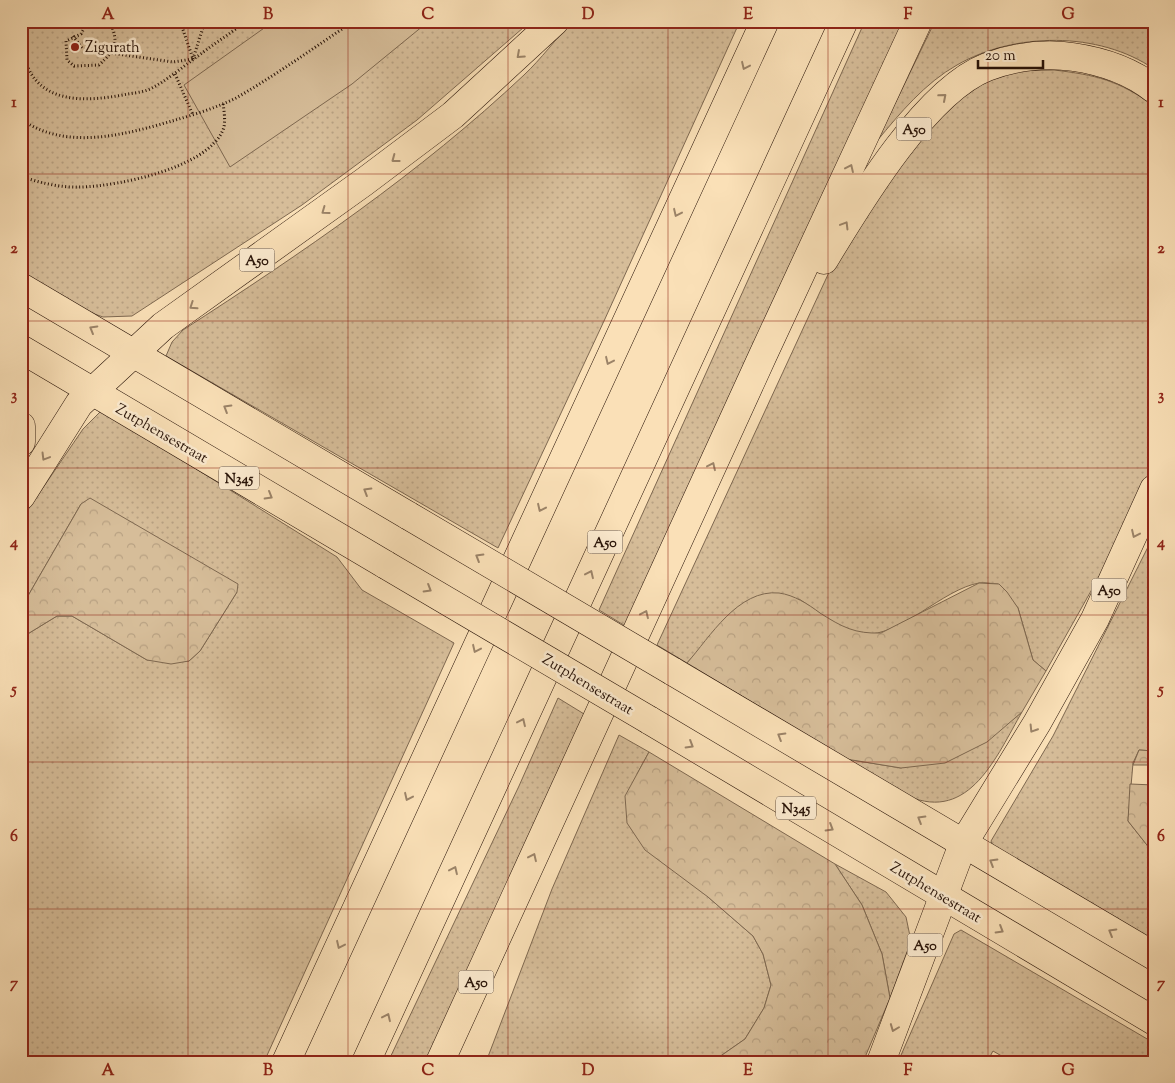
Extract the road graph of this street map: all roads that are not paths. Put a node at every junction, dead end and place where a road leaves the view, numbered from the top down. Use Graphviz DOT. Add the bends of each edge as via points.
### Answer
graph roads {
  1 [pos="556,21"];
  2 [pos="765,21"];
  3 [pos="844,21"];
  4 [pos="918,21"];
  5 [pos="1154,88"];
  6 [pos="21,287"];
  7 [pos="21,350"];
  8 [pos="136,353"];
  9 [pos="762,355"];
  10 [pos="91,391"];
  11 [pos="21,426"];
  12 [pos="21,442"];
  13 [pos="1154,489"];
  14 [pos="21,496"];
  15 [pos="963,844"];
  16 [pos="943,896"];
  17 [pos="513,901"];
  18 [pos="1154,956"];
  19 [pos="1154,1021"];
  20 [pos="286,1062"];
  21 [pos="366,1062"];
  22 [pos="440,1062"];
  23 [pos="459,1062"];
  24 [pos="881,1062"];
  1 -- 8 [label="main road, A50, one-way" via="452,115 163,326"];
  2 -- 20 [label="main road, one-way"];
  21 -- 3 [label="main road, A50, one-way"];
  9 -- 4 [label="main road, A50, one-way"];
  9 -- 5 [label="main road, A50, one-way" via="866,190 935,104 958,84 986,67 1027,57 1058,55 1116,68"];
  8 -- 6 [label="main road, one-way"];
  7 -- 10 [label="main road, Zutphensestraat / N345"];
  8 -- 10 [label="main road, A50"];
  15 -- 8 [label="main road, one-way, bridge"];
  17 -- 9 [label="main road, A50, one-way"];
  10 -- 14 [label="main road, A50, one-way" via="68,417"];
  10 -- 16 [label="main road, Zutphensestraat / N345, one-way, bridge"];
  11 -- 12 [label="main road"];
  13 -- 15 [label="main road, A50, one-way" via="1095,619 1041,716"];
  15 -- 16 [label="main road"];
  18 -- 15 [label="main road, one-way"];
  16 -- 19 [label="main road, Zutphensestraat / N345, one-way"];
  16 -- 24 [label="main road, A50, one-way"];
  17 -- 22 [label="main road, A50"];
  17 -- 23 [label="main road, A50"];
}
